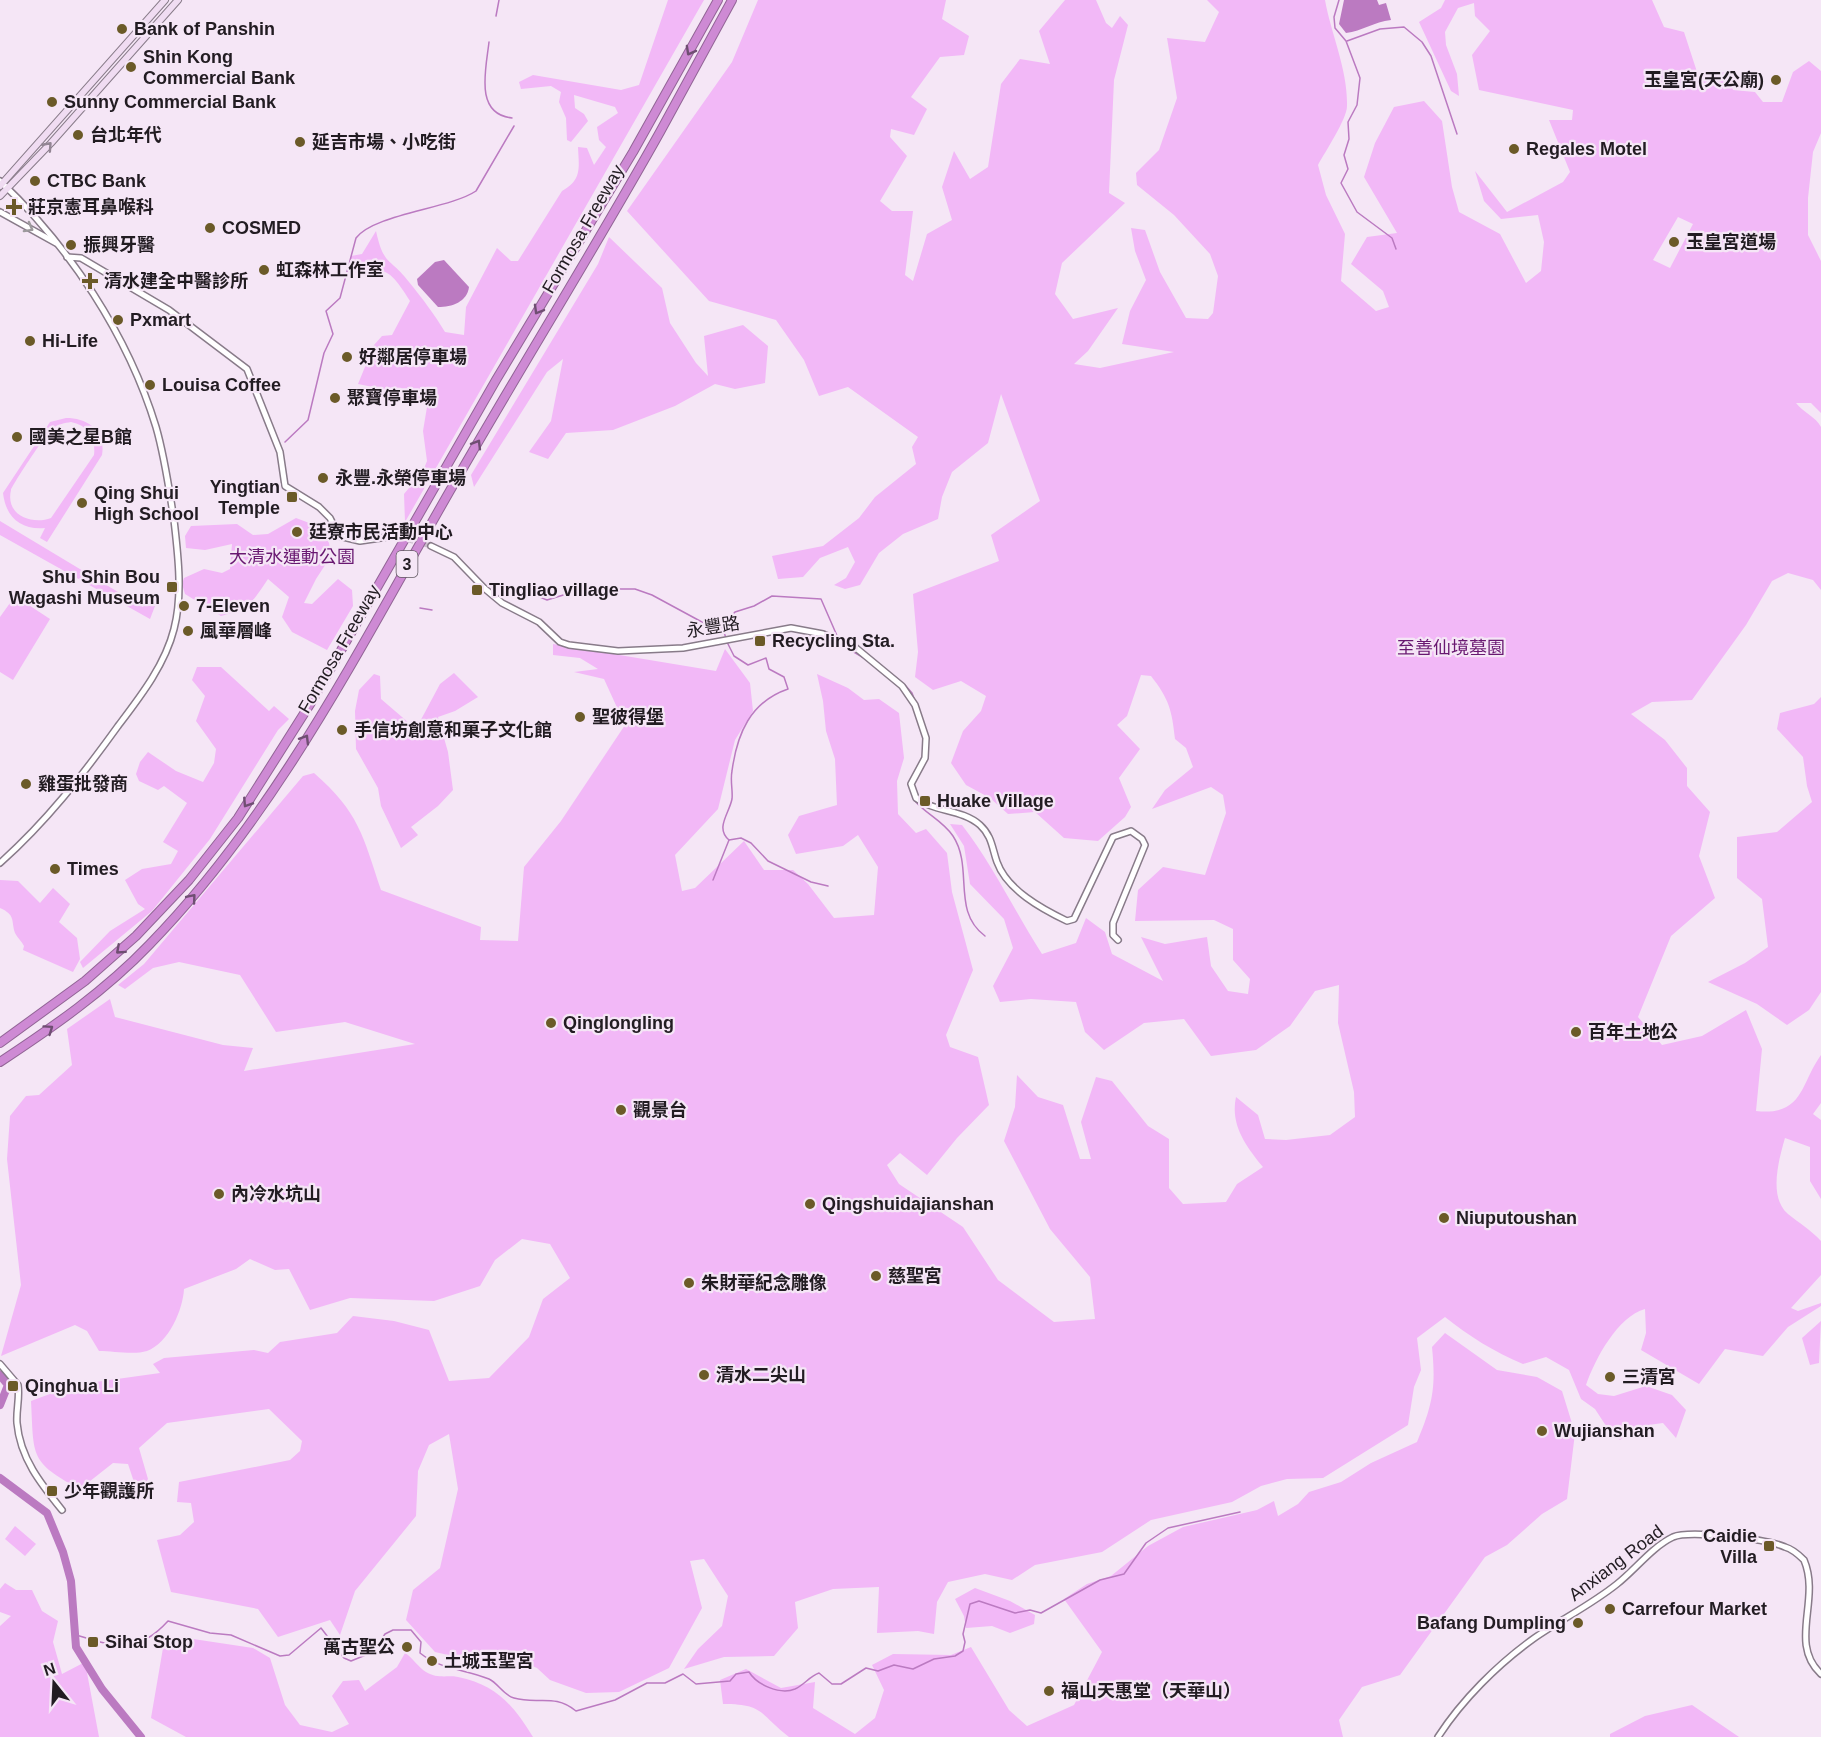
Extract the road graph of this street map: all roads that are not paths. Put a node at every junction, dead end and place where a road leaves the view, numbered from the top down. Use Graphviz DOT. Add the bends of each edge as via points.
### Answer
graph roads {
  1 [pos="165,0"];
  2 [pos="178,0"];
  3 [pos="718,0"];
  4 [pos="732,0"];
  5 [pos="3,185"];
  6 [pos="0,196"];
  7 [pos="0,212"];
  8 [pos="58,244"];
  9 [pos="67,257"];
  10 [pos="394,536"];
  11 [pos="431,546"];
  12 [pos="0,863"];
  13 [pos="1118,940"];
  14 [pos="0,1043"];
  15 [pos="0,1062"];
  16 [pos="0,1364"];
  17 [pos="62,1510"];
  18 [pos="1816,1579"];
  19 [pos="1815,1622"];
  20 [pos="1821,1674"];
  21 [pos="1438,1737"];
  1 -- 5 [label="main road"];
  5 -- 2 [label="main road, one-way"];
  3 -- 14 [label="highway, Formosa Freeway / 3, one-way" via="312,701 238,818 189,880 136,936 85,981"];
  15 -- 4 [label="highway, Formosa Freeway / 3, one-way" via="78,1008 147,947 248,826 370,629 659,134"];
  5 -- 6 [label="main road"];
  5 -- 8 [label="street" via="43,223"];
  7 -- 8 [label="street, one-way"];
  8 -- 9 [label="street"];
  9 -- 10 [label="street" via="81,258 161,305 240,362 253,379 280,452 285,486 319,507 339,536 360,541"];
  9 -- 12 [label="street" via="120,344 155,425 169,485 179,568 177,611 164,657 137,702 65,798"];
  11 -- 13 [label="street, 永豐路" via="454,557 502,603 539,622 560,642 569,645 618,651 711,644 791,628 823,634 848,645 881,666 915,705 926,738 925,758 911,784 919,801 980,825 995,847 997,864 1017,889 1041,909 1067,921 1074,919 1113,837 1131,831 1142,839 1145,845 1113,923 1113,934"];
  16 -- 17 [label="street" via="18,1385 17,1422 32,1471"];
  18 -- 21 [label="street, Anxiang Road" via="1803,1559 1788,1548 1767,1541 1686,1535 1671,1538 1617,1585 1513,1654 1460,1706"];
  19 -- 20 [label="street" via="1808,1648 1811,1662"];
}
